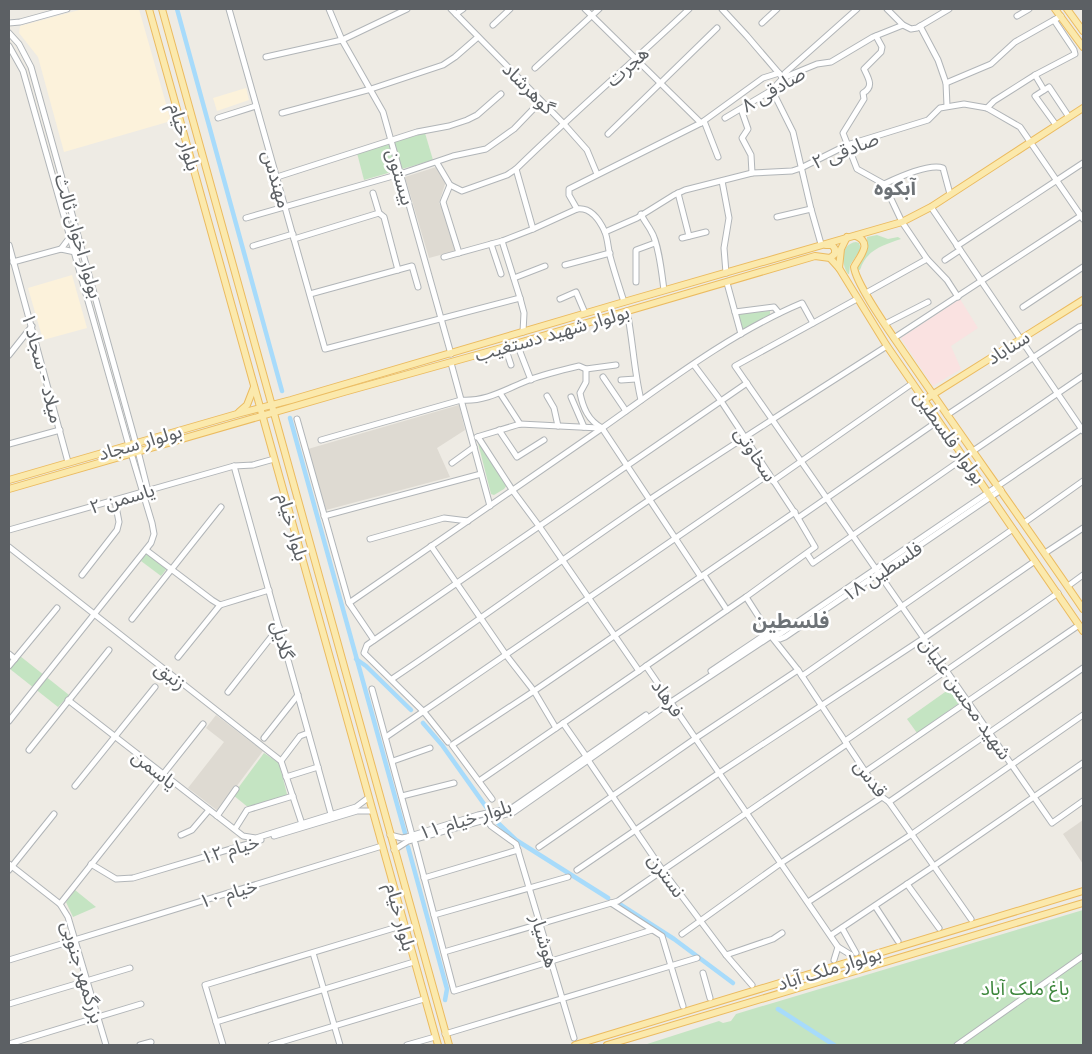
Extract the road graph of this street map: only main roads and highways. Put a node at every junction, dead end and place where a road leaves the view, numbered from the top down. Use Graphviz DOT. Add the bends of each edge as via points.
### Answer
graph roads {
  1 [pos="149,9"];
  2 [pos="162,9"];
  3 [pos="1055,9"];
  4 [pos="1070,10"];
  5 [pos="1083,31"];
  6 [pos="1083,47"];
  7 [pos="1083,108"];
  8 [pos="856,236"];
  9 [pos="847,237"];
  10 [pos="808,248"];
  11 [pos="830,258"];
  12 [pos="839,268"];
  13 [pos="1083,300"];
  14 [pos="254,386"];
  15 [pos="932,394"];
  16 [pos="924,400"];
  17 [pos="271,406"];
  18 [pos="259,408"];
  19 [pos="273,413"];
  20 [pos="237,414"];
  21 [pos="262,416"];
  22 [pos="134,449"];
  23 [pos="9,480"];
  24 [pos="9,489"];
  25 [pos="312,556"];
  26 [pos="302,558"];
  27 [pos="1083,609"];
  28 [pos="1082,626"];
  29 [pos="1083,891"];
  30 [pos="1083,903"];
  31 [pos="417,932"];
  32 [pos="406,935"];
  33 [pos="436,1042"];
  34 [pos="575,1042"];
  35 [pos="449,1045"];
  36 [pos="607,1045"];
  1 -- 14 [label="main road, بلوار خیام"];
  2 -- 17 [label="main road, بلوار خیام"];
  3 -- 6 [label="main road"];
  4 -- 5 [label="main road"];
  7 -- 8 [label="main road, بولوار شهید دستغیب" via="931,206 902,222"];
  8 -- 9 [label="main road, بولوار شهید دستغیب"];
  8 -- 15 [label="main road, بولوار فلسطین" via="865,245 854,274"];
  9 -- 10 [label="main road, بولوار شهید دستغیب"];
  9 -- 12 [label="main road" via="841,249"];
  10 -- 11 [label="main road" via="832,244 836,252"];
  10 -- 17 [label="main road, بولوار شهید دستغیب"];
  11 -- 12 [label="main road"];
  11 -- 19 [label="main road, بولوار شهید دستغیب" via="814,256"];
  12 -- 16 [label="main road, بولوار فلسطین"];
  13 -- 15 [label="main road, سناباد"];
  14 -- 18 [label="main road, بلوار خیام"];
  14 -- 20 [label="main road" via="248,405"];
  15 -- 16 [label="main road, سناباد"];
  15 -- 27 [label="main road, بولوار فلسطین"];
  16 -- 28 [label="main road, بولوار فلسطین"];
  17 -- 18 [label="main road, بولوار سجاد"];
  17 -- 19 [label="main road, بلوار خیام"];
  18 -- 20 [label="main road, بولوار سجاد"];
  18 -- 21 [label="main road, بلوار خیام"];
  19 -- 21 [label="main road, بولوار شهید دستغیب"];
  19 -- 25 [label="main road, بلوار خیام"];
  20 -- 22 [label="main road, بولوار سجاد"];
  21 -- 22 [label="main road, بولوار سجاد"];
  21 -- 26 [label="main road, بلوار خیام"];
  22 -- 23 [label="main road, بولوار سجاد" via="68,462"];
  22 -- 24 [label="main road, بولوار سجاد"];
  25 -- 26 [label="main road" via="306,554"];
  25 -- 31 [label="main road, بلوار خیام"];
  26 -- 32 [label="main road, بلوار خیام"];
  29 -- 34 [label="main road, بولوار ملک آباد"];
  30 -- 36 [label="main road, بولوار ملک آباد"];
  31 -- 32 [label="main road" via="413,938"];
  31 -- 35 [label="main road, بلوار خیام"];
  32 -- 33 [label="main road, بلوار خیام"];
}
